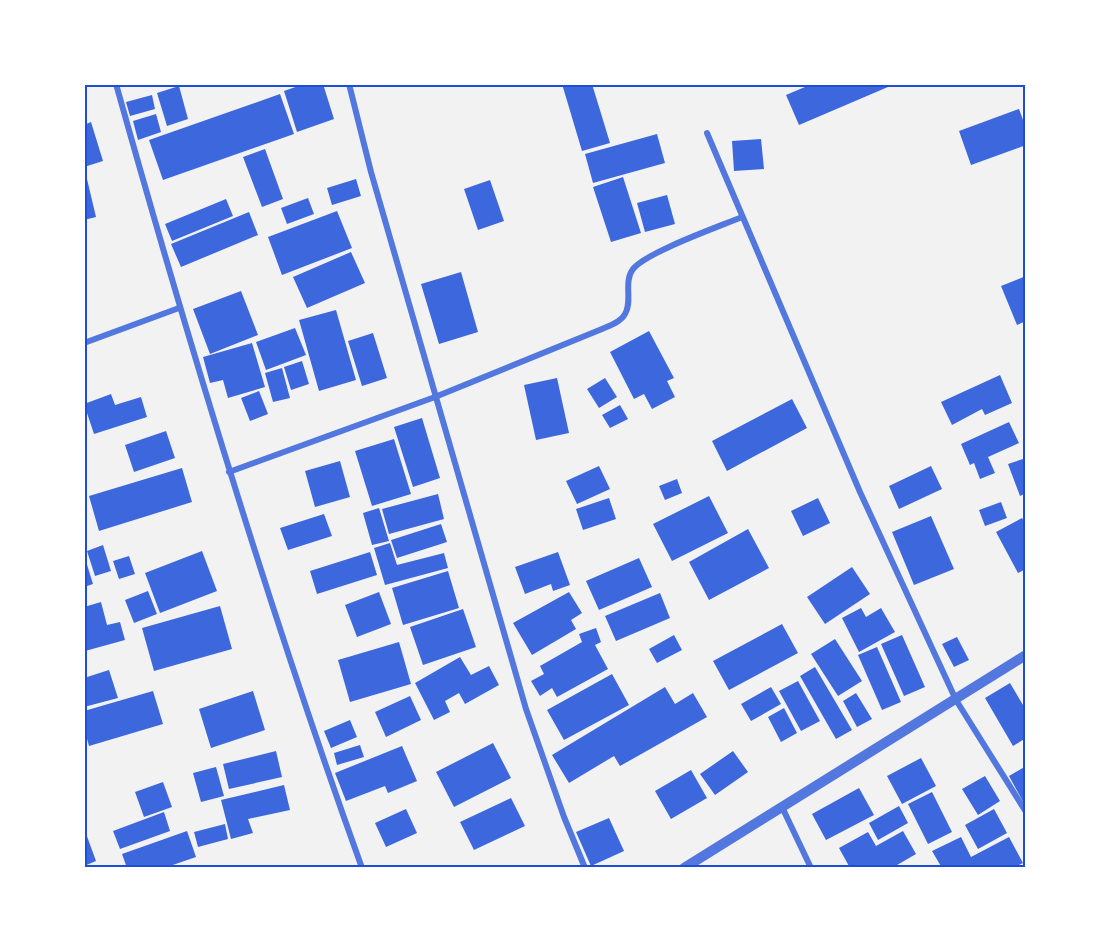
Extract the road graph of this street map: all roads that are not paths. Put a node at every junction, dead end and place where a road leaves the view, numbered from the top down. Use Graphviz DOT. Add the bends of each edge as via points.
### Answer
graph roads {
  1 [pos="116,84"];
  2 [pos="348,84"];
  3 [pos="707,133"];
  4 [pos="742,217"];
  5 [pos="179,308"];
  6 [pos="84,343"];
  7 [pos="435,397"];
  8 [pos="229,472"];
  9 [pos="1026,655"];
  10 [pos="956,700"];
  11 [pos="782,807"];
  12 [pos="1026,812"];
  13 [pos="362,868"];
  14 [pos="585,868"];
  15 [pos="684,868"];
  16 [pos="811,868"];
  1 -- 5 [label="street"];
  2 -- 7 [label="street"];
  3 -- 4 [label="street"];
  4 -- 7 [label="street" via="645,259 632,271 626,314 619,320"];
  4 -- 10 [label="street" via="860,492"];
  5 -- 6 [label="street"];
  5 -- 8 [label="street"];
  7 -- 8 [label="street"];
  7 -- 14 [label="street" via="526,709"];
  8 -- 13 [label="street"];
  9 -- 10 [label="street"];
  10 -- 11 [label="street"];
  10 -- 12 [label="street"];
  11 -- 15 [label="street"];
  11 -- 16 [label="street"];
}
